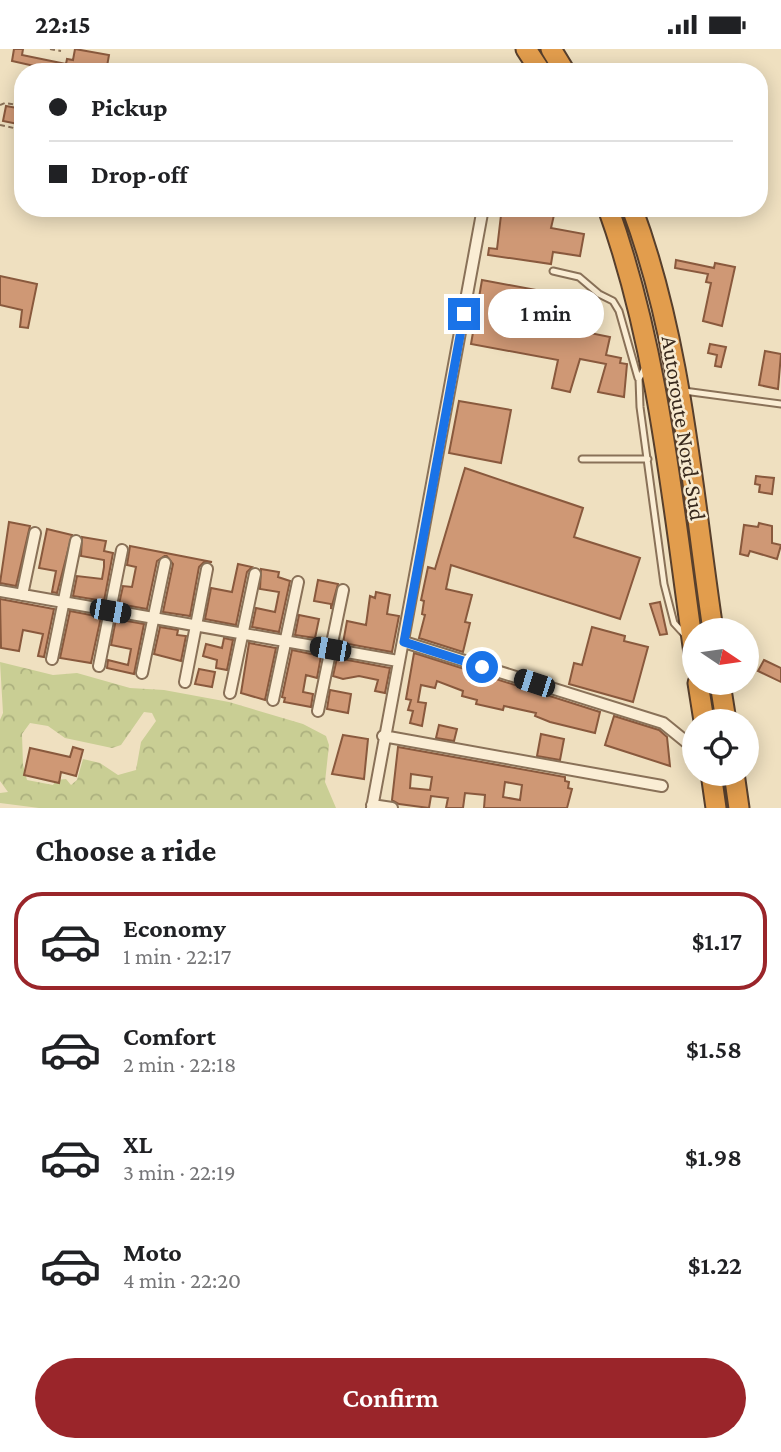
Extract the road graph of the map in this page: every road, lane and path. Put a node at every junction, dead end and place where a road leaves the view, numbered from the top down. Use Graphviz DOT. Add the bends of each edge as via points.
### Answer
graph roads {
  1 [pos="50,49"];
  2 [pos="61,51"];
  3 [pos="481,217"];
  4 [pos="611,217"];
  5 [pos="635,217"];
  6 [pos="553,271"];
  7 [pos="650,358"];
  8 [pos="639,379"];
  9 [pos="677,390"];
  10 [pos="781,404"];
  11 [pos="582,459"];
  12 [pos="648,459"];
  13 [pos="35,533"];
  14 [pos="76,541"];
  15 [pos="122,550"];
  16 [pos="164,563"];
  17 [pos="207,569"];
  18 [pos="255,575"];
  19 [pos="298,582"];
  20 [pos="342,590"];
  21 [pos="0,591"];
  22 [pos="22,595"];
  23 [pos="64,603"];
  24 [pos="110,611"];
  25 [pos="154,618"];
  26 [pos="688,618"];
  27 [pos="711,618"];
  28 [pos="196,626"];
  29 [pos="242,634"];
  30 [pos="682,634"];
  31 [pos="285,642"];
  32 [pos="404,642"];
  33 [pos="330,649"];
  34 [pos="52,659"];
  35 [pos="398,661"];
  36 [pos="99,666"];
  37 [pos="142,673"];
  38 [pos="185,682"];
  39 [pos="230,693"];
  40 [pos="273,700"];
  41 [pos="318,711"];
  42 [pos="383,736"];
  43 [pos="682,738"];
  44 [pos="662,786"];
  45 [pos="713,786"];
  46 [pos="736,786"];
  47 [pos="372,807"];
  48 [pos="392,808"];
  49 [pos="716,808"];
  50 [pos="739,808"];
  1 -- 2 [label="path"];
  3 -- 32 [label="street"];
  4 -- 7 [label="highway, Autoroute Nord-Sud"];
  5 -- 9 [label="highway, Autoroute Nord-Sud" via="657,284"];
  6 -- 8 [label="lane" via="579,277 613,300"];
  7 -- 8 [label="lane"];
  7 -- 26 [label="highway, Autoroute Nord-Sud"];
  8 -- 12 [label="lane"];
  9 -- 10 [label="lane"];
  9 -- 27 [label="highway, Autoroute Nord-Sud"];
  11 -- 12 [label="lane"];
  12 -- 30 [label="lane" via="664,584"];
  13 -- 22 [label="street"];
  14 -- 23 [label="street"];
  15 -- 24 [label="street"];
  16 -- 25 [label="street"];
  17 -- 28 [label="street"];
  18 -- 29 [label="street"];
  19 -- 31 [label="street"];
  20 -- 33 [label="street"];
  21 -- 22 [label="street"];
  22 -- 23 [label="street"];
  23 -- 24 [label="street"];
  23 -- 34 [label="street"];
  24 -- 25 [label="street"];
  24 -- 36 [label="street"];
  25 -- 28 [label="street"];
  25 -- 37 [label="street"];
  28 -- 29 [label="street"];
  28 -- 38 [label="street"];
  29 -- 31 [label="street"];
  29 -- 39 [label="street"];
  31 -- 33 [label="street"];
  31 -- 40 [label="street"];
  32 -- 35 [label="street"];
  32 -- 43 [label="street" via="663,723"];
  33 -- 35 [label="street"];
  33 -- 41 [label="street"];
  35 -- 42 [label="street"];
  42 -- 44 [label="street"];
  42 -- 47 [label="street"];
  45 -- 49 [label="highway"];
  46 -- 50 [label="highway"];
  47 -- 48 [label="street"];
}
